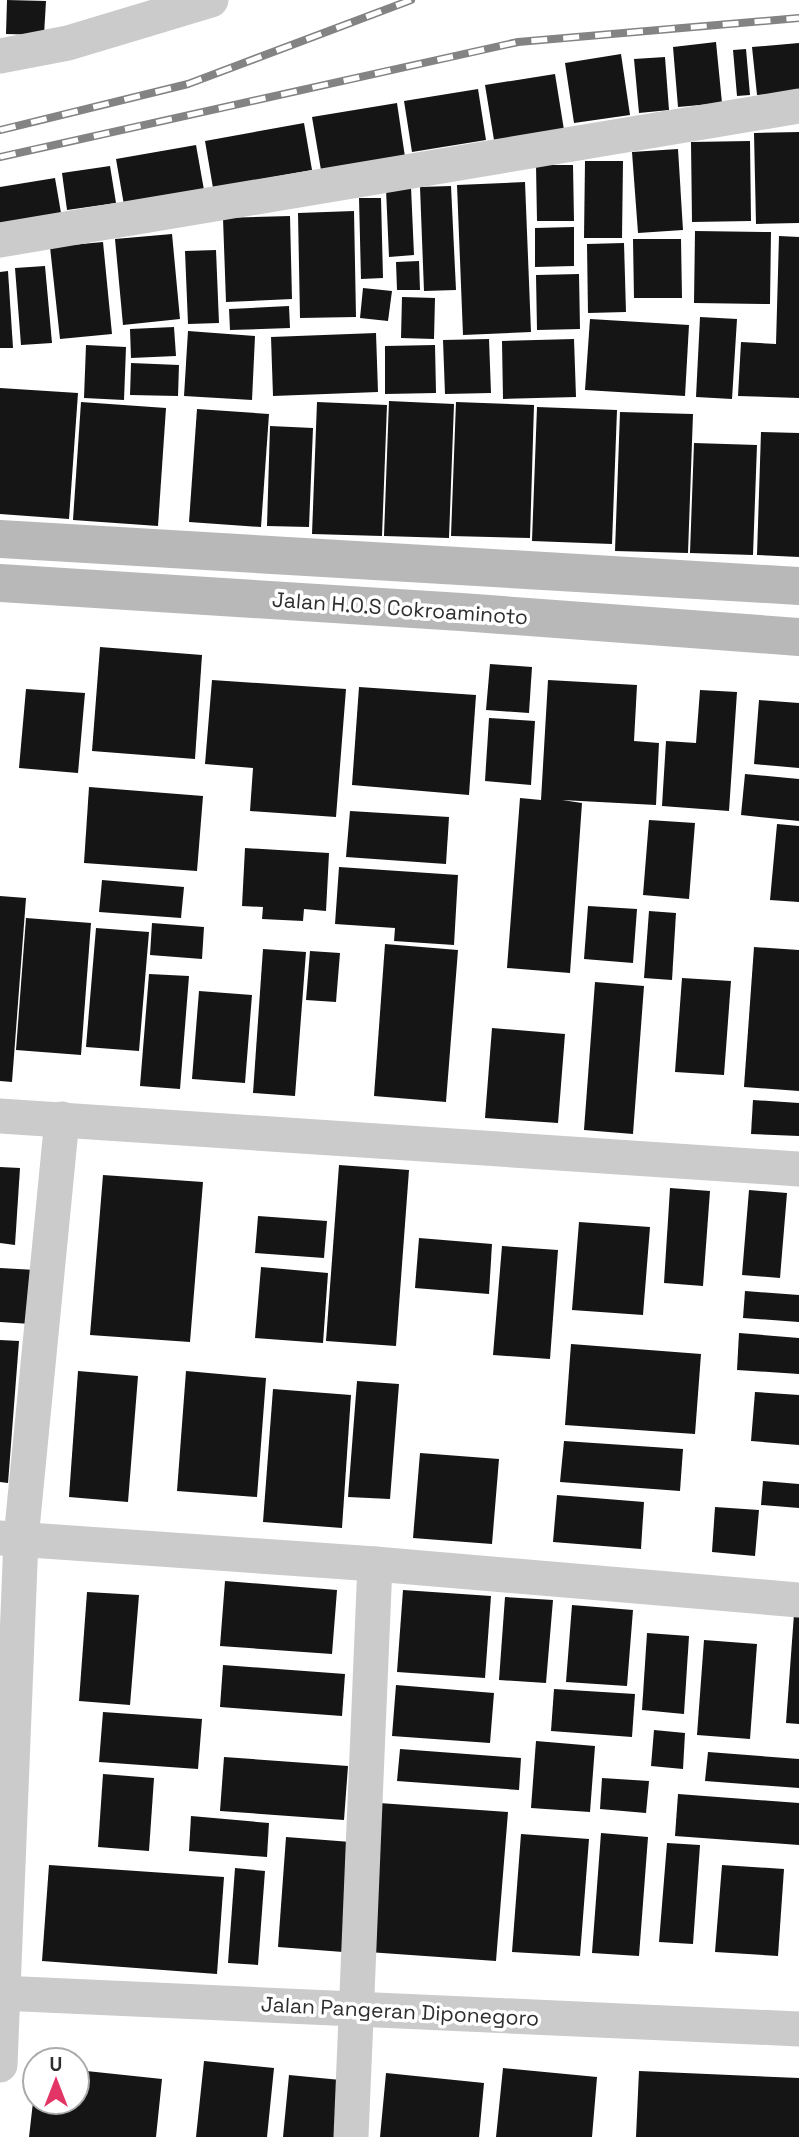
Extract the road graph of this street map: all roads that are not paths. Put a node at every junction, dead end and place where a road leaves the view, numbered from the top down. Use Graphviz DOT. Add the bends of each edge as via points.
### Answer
graph roads {
  1 [pos="211,0"];
  2 [pos="0,56"];
  3 [pos="799,106"];
  4 [pos="0,240"];
  5 [pos="0,539"];
  6 [pos="464,565"];
  7 [pos="0,583"];
  8 [pos="799,586"];
  9 [pos="461,612"];
  10 [pos="799,637"];
  11 [pos="0,1116"];
  12 [pos="62,1119"];
  13 [pos="799,1169"];
  14 [pos="11,1538"];
  15 [pos="375,1564"];
  16 [pos="799,1601"];
  17 [pos="2,1993"];
  18 [pos="354,2008"];
  19 [pos="799,2029"];
  20 [pos="0,2065"];
  21 [pos="351,2137"];
  1 -- 2 [label="street" via="68,43"];
  3 -- 4 [label="street"];
  5 -- 6 [label="main road"];
  6 -- 8 [label="main road"];
  6 -- 9 [label="main road"];
  7 -- 9 [label="main road, Jalan H.O.S Cokroaminoto"];
  9 -- 10 [label="main road, Jalan H.O.S Cokroaminoto"];
  11 -- 12 [label="street"];
  12 -- 13 [label="street"];
  12 -- 14 [label="street"];
  14 -- 15 [label="street"];
  14 -- 17 [label="street"];
  15 -- 16 [label="street"];
  15 -- 18 [label="street"];
  17 -- 18 [label="street, Jalan Pangeran Diponegoro"];
  17 -- 20 [label="street"];
  18 -- 19 [label="street, Jalan Pangeran Diponegoro"];
  18 -- 21 [label="street"];
}
